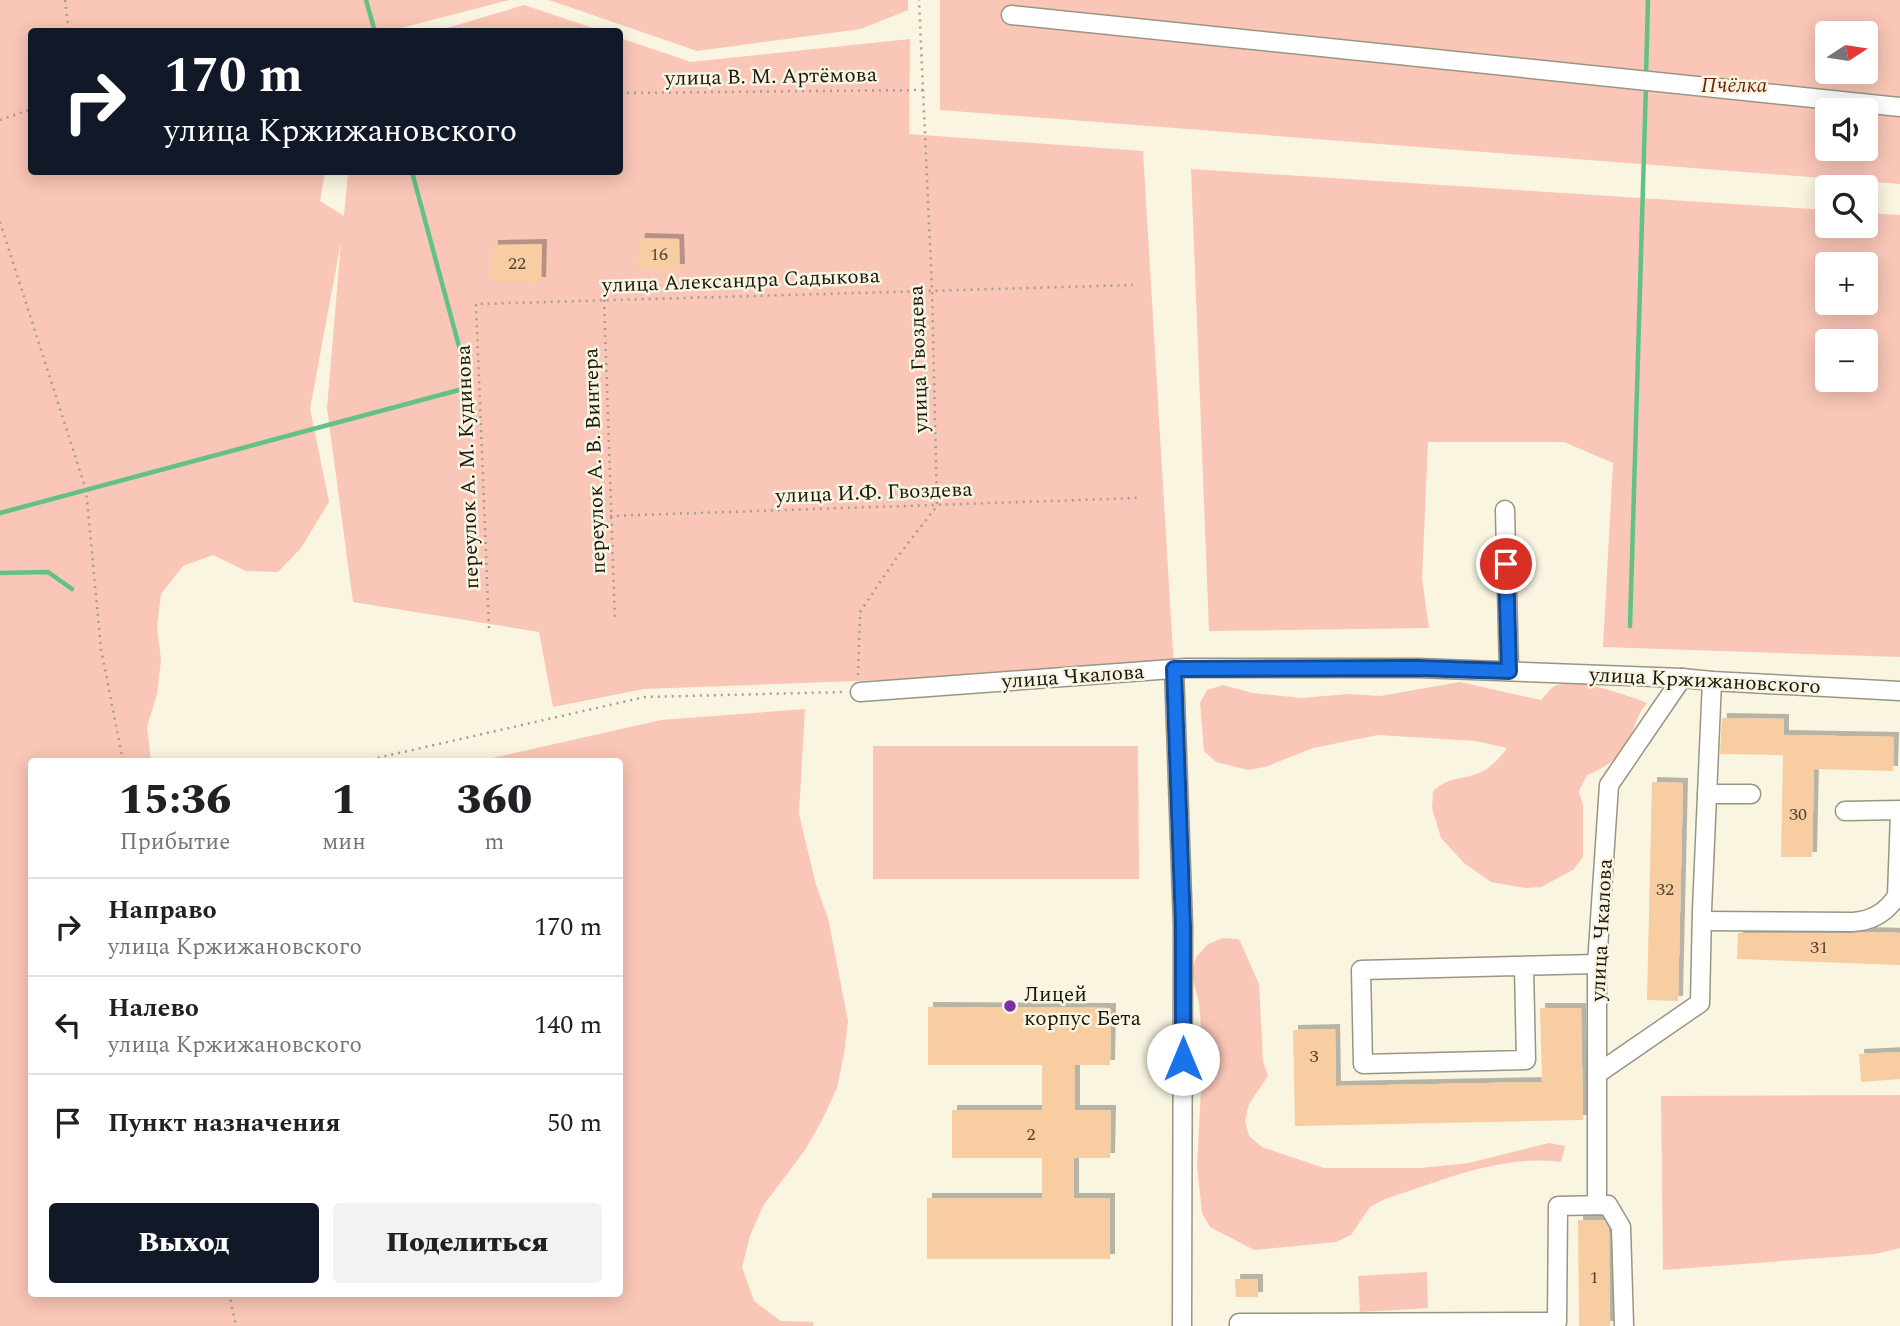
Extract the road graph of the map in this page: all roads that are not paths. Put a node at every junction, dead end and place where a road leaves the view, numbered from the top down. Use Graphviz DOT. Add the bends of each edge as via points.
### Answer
graph roads {
  1 [pos="1011,15"];
  2 [pos="1900,107"];
  3 [pos="1505,510"];
  4 [pos="1174,669"];
  5 [pos="1509,671"];
  6 [pos="1682,678"];
  7 [pos="1712,681"];
  8 [pos="1900,691"];
  9 [pos="860,692"];
  10 [pos="1707,794"];
  11 [pos="1751,794"];
  12 [pos="1845,811"];
  13 [pos="1900,811"];
  14 [pos="1702,921"];
  15 [pos="1597,964"];
  16 [pos="1524,967"];
  17 [pos="1597,1074"];
  18 [pos="1597,1205"];
  19 [pos="1182,1326"];
  20 [pos="1240,1326"];
  21 [pos="1624,1326"];
  1 -- 2 [label="street"];
  3 -- 5 [label="street"];
  4 -- 5 [label="street, улица Кржижановского"];
  4 -- 9 [label="street, улица Чкалова"];
  4 -- 19 [label="street, улица Чкалова" via="1183,926"];
  5 -- 6 [label="street, улица Кржижановского"];
  6 -- 7 [label="street, улица Кржижановского"];
  6 -- 15 [label="street, улица Чкалова" via="1609,785"];
  7 -- 8 [label="street, улица Кржижановского"];
  7 -- 10 [label="street"];
  10 -- 11 [label="street"];
  10 -- 14 [label="street"];
  12 -- 13 [label="street"];
  13 -- 14 [label="street" via="1897,896 1880,915 1853,922"];
  14 -- 17 [label="street" via="1700,1003"];
  15 -- 16 [label="street"];
  15 -- 17 [label="street, улица Чкалова"];
  16 -- 16 [label="street" via="1526,1060 1363,1064 1361,970"];
  17 -- 18 [label="street, улица Чкалова"];
  18 -- 20 [label="street" via="1558,1206 1557,1322"];
  18 -- 21 [label="street" via="1608,1205 1621,1227"];
}
